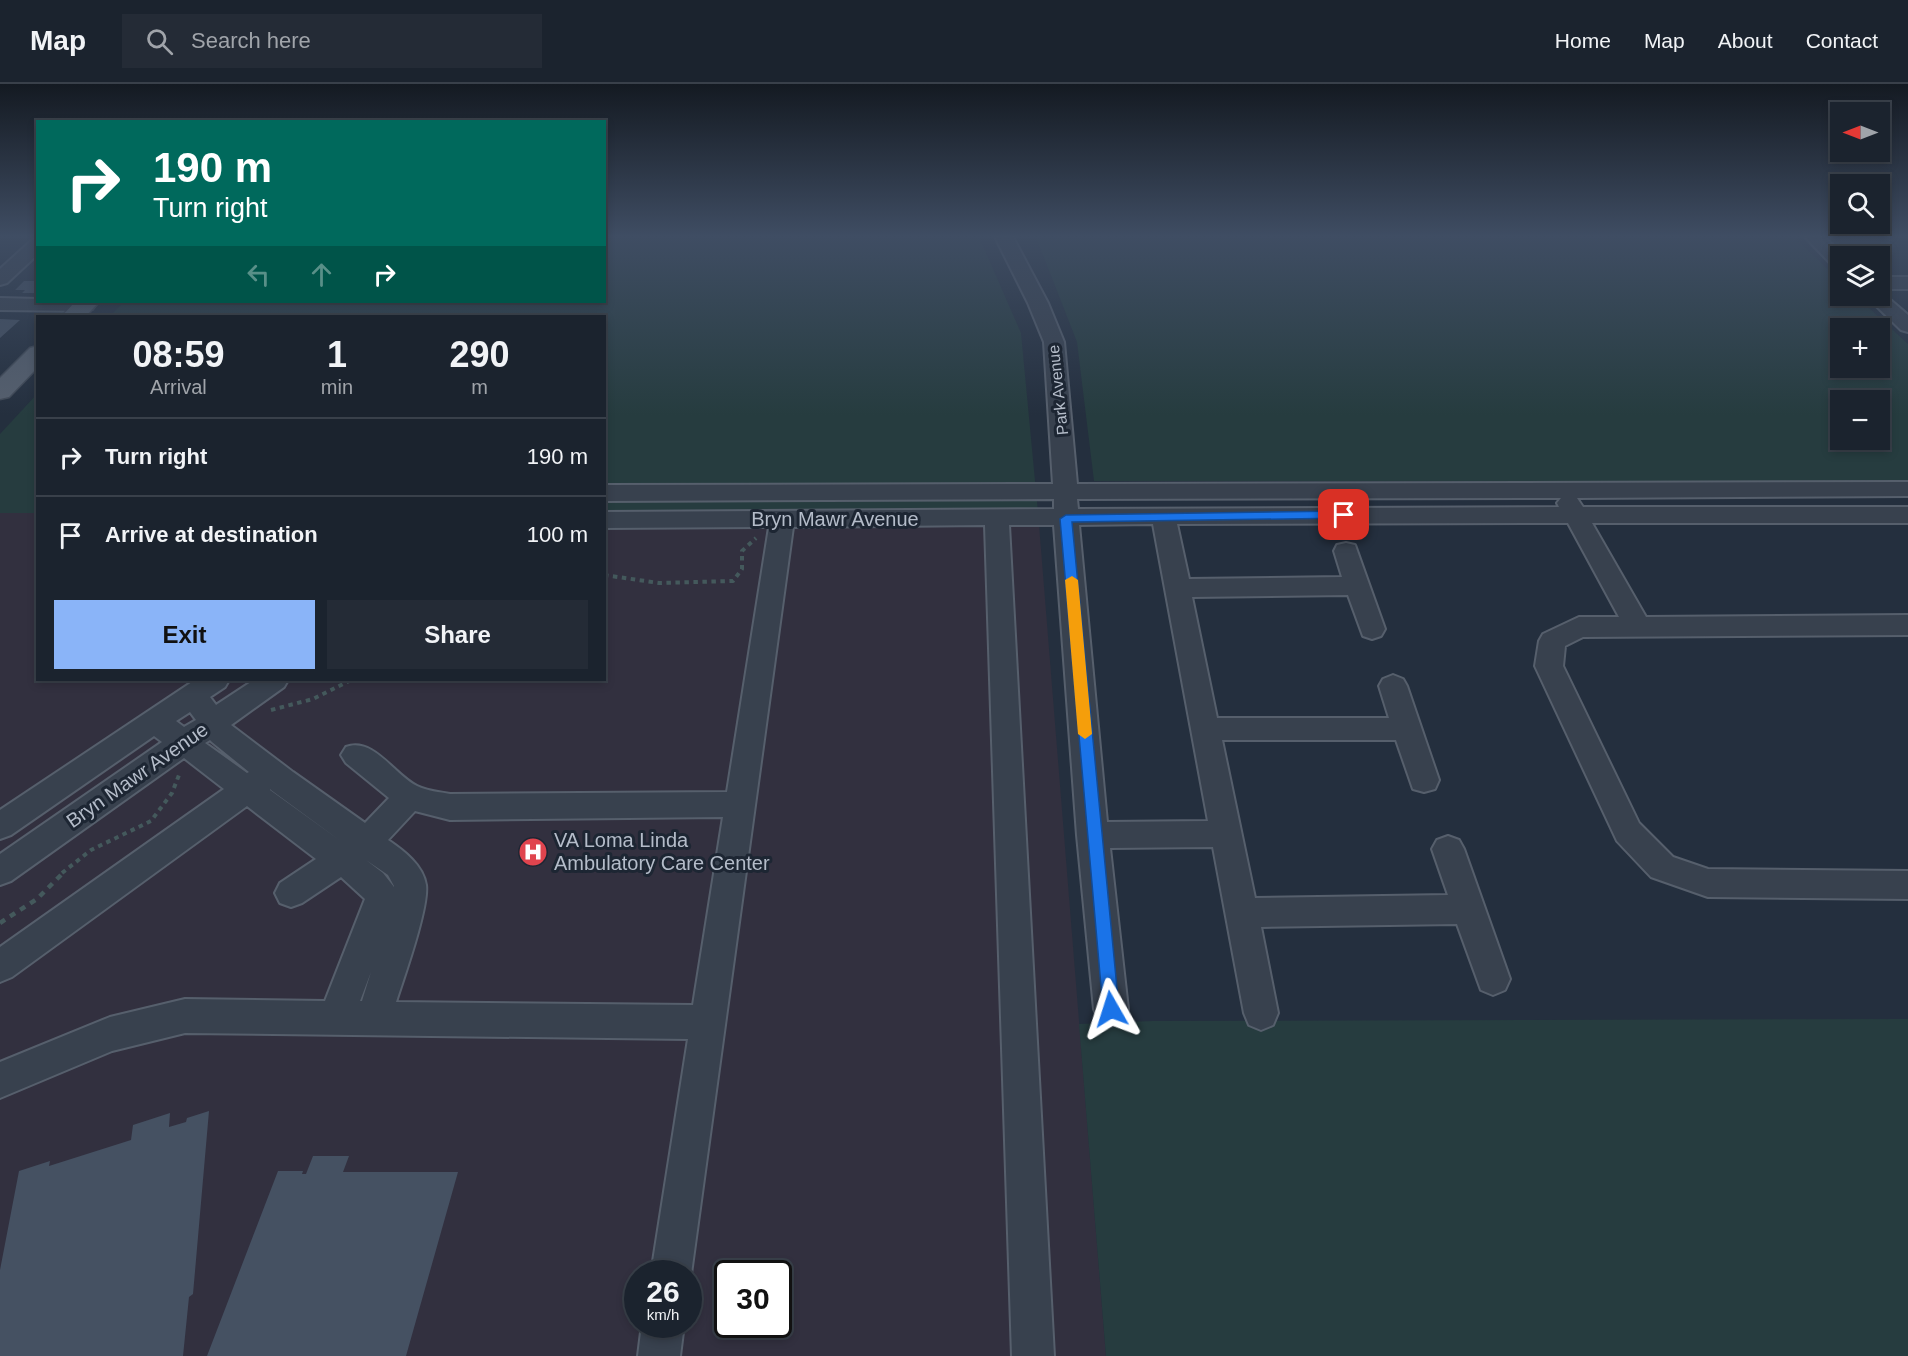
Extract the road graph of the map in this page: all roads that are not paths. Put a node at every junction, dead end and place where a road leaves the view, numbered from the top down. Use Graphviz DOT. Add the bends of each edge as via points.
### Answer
graph roads {
  1 [pos="1035,296"];
  2 [pos="0,304"];
  3 [pos="1887,306"];
  4 [pos="82,308"];
  5 [pos="1908,326"];
  6 [pos="36,355"];
  7 [pos="0,392"];
  8 [pos="1908,489"];
  9 [pos="1562,491"];
  10 [pos="606,493"];
  11 [pos="1066,505"];
  12 [pos="1908,515"];
  13 [pos="1576,516"];
  14 [pos="1164,518"];
  15 [pos="997,519"];
  16 [pos="606,520"];
  17 [pos="773,526"];
  18 [pos="1346,551"];
  19 [pos="1358,586"];
  20 [pos="1178,588"];
  21 [pos="1908,625"];
  22 [pos="1638,627"];
  23 [pos="1372,629"];
  24 [pos="273,681"];
  25 [pos="1393,686"];
  26 [pos="204,687"];
  27 [pos="153,720"];
  28 [pos="213,722"];
  29 [pos="1206,729"];
  30 [pos="1407,729"];
  31 [pos="356,755"];
  32 [pos="182,757"];
  33 [pos="1424,780"];
  34 [pos="259,781"];
  35 [pos="409,797"];
  36 [pos="740,804"];
  37 [pos="0,826"];
  38 [pos="1227,834"];
  39 [pos="1093,835"];
  40 [pos="1448,849"];
  41 [pos="354,851"];
  42 [pos="0,872"];
  43 [pos="1908,885"];
  44 [pos="291,893"];
  45 [pos="1469,909"];
  46 [pos="1242,913"];
  47 [pos="0,966"];
  48 [pos="1493,979"];
  49 [pos="1111,1009"];
  50 [pos="1261,1013"];
  51 [pos="336,1018"];
  52 [pos="374,1018"];
  53 [pos="708,1022"];
  54 [pos="0,1080"];
  55 [pos="673,1260"];
  56 [pos="661,1338"];
  57 [pos="659,1356"];
  58 [pos="1033,1356"];
  1 -- 11 [label="street, Park Avenue" via="1054,342"];
  2 -- 4 [label="street"];
  3 -- 5 [label="street"];
  6 -- 7 [label="main road"];
  8 -- 9 [label="street"];
  9 -- 11 [label="street"];
  9 -- 13 [label="street"];
  10 -- 11 [label="street, Bryn Mawr Avenue"];
  11 -- 14 [label="street"];
  11 -- 15 [label="street, Bryn Mawr Avenue"];
  11 -- 39 [label="street, Park Avenue"];
  12 -- 13 [label="street"];
  13 -- 14 [label="street"];
  13 -- 22 [label="street"];
  14 -- 20 [label="street"];
  15 -- 17 [label="street, Bryn Mawr Avenue"];
  15 -- 58 [label="street"];
  16 -- 17 [label="street, Bryn Mawr Avenue"];
  17 -- 36 [label="street"];
  18 -- 19 [label="street"];
  19 -- 20 [label="street"];
  19 -- 23 [label="street"];
  20 -- 29 [label="street"];
  21 -- 22 [label="street"];
  22 -- 43 [label="street" via="1579,627 1552,641 1549,666 1628,832 1662,867 1708,883"];
  24 -- 28 [label="street, Bryn Mawr Avenue"];
  25 -- 30 [label="street"];
  26 -- 27 [label="street, Bryn Mawr Avenue"];
  26 -- 28 [label="street"];
  27 -- 32 [label="street"];
  27 -- 37 [label="street, Bryn Mawr Avenue"];
  28 -- 32 [label="street, Bryn Mawr Avenue"];
  28 -- 34 [label="street"];
  29 -- 30 [label="street"];
  29 -- 38 [label="street"];
  30 -- 33 [label="street"];
  31 -- 35 [label="street"];
  32 -- 34 [label="street"];
  32 -- 42 [label="street, Bryn Mawr Avenue"];
  34 -- 41 [label="street"];
  34 -- 47 [label="street"];
  35 -- 36 [label="street" via="450,807"];
  35 -- 41 [label="street"];
  36 -- 53 [label="street"];
  38 -- 39 [label="street"];
  38 -- 46 [label="street"];
  39 -- 49 [label="street, Park Avenue"];
  40 -- 45 [label="street"];
  41 -- 44 [label="street"];
  41 -- 51 [label="street" via="382,896"];
  41 -- 52 [label="street" via="399,865 410,885 406,914"];
  45 -- 46 [label="street"];
  45 -- 48 [label="street"];
  46 -- 50 [label="street"];
  51 -- 52 [label="street"];
  51 -- 54 [label="street" via="185,1016 110,1034"];
  52 -- 53 [label="street"];
  53 -- 55 [label="street"];
  56 -- 57 [label="street"];
}
